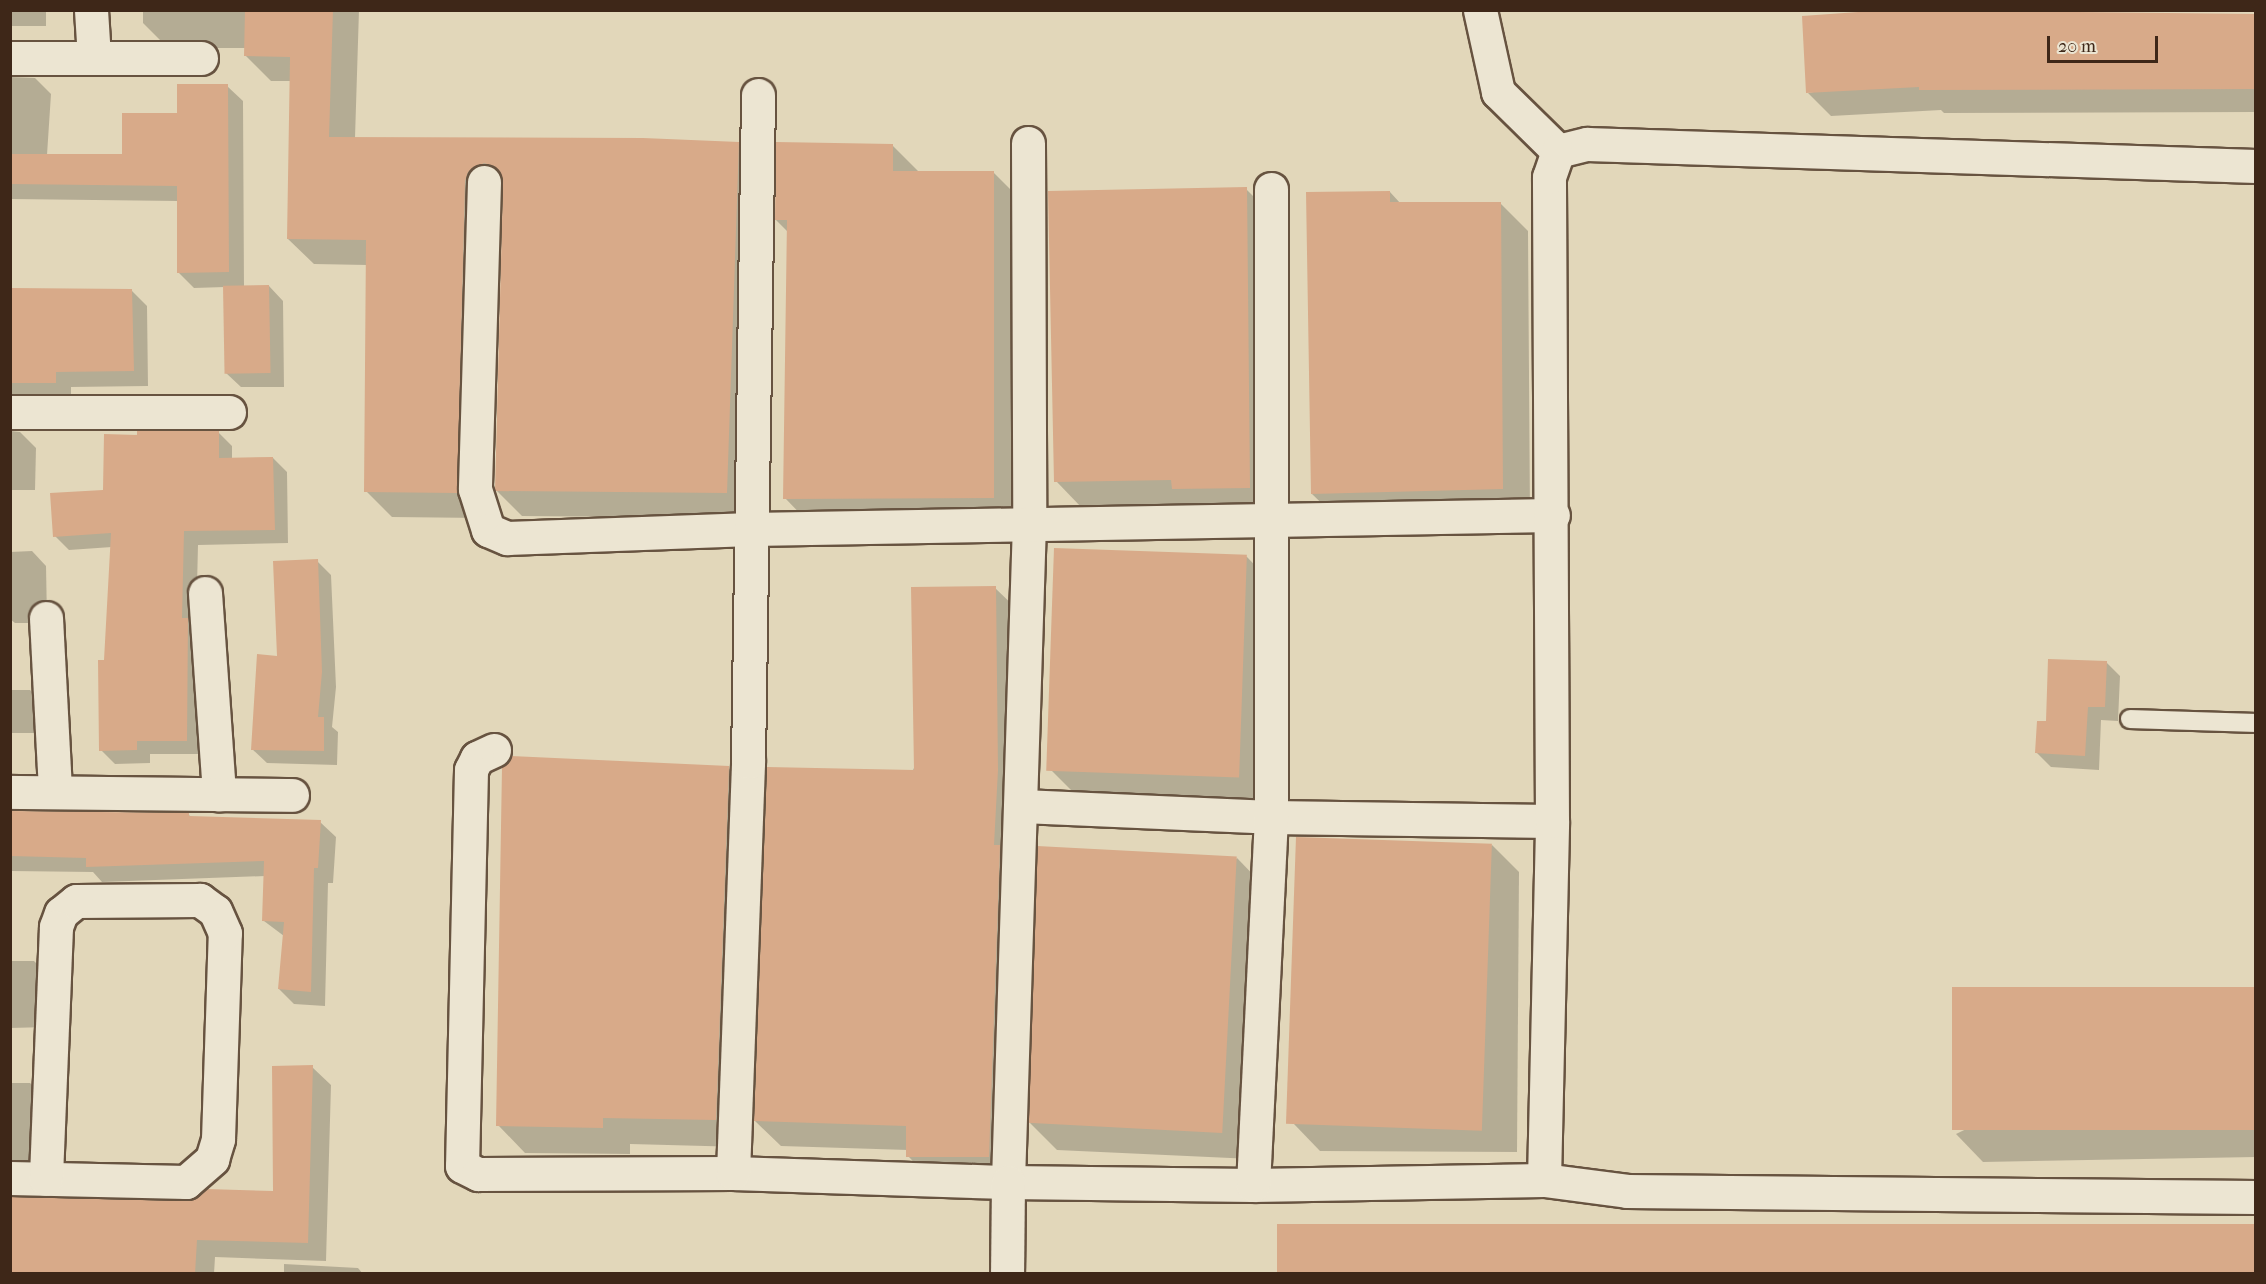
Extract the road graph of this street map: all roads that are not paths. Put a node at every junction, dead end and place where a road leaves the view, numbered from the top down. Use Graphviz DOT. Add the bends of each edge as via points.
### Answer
graph roads {
  1 [pos="91,10"];
  2 [pos="1480,10"];
  3 [pos="10,58"];
  4 [pos="94,58"];
  5 [pos="201,58"];
  6 [pos="758,95"];
  7 [pos="1028,143"];
  8 [pos="1558,152"];
  9 [pos="2256,166"];
  10 [pos="484,182"];
  11 [pos="1271,189"];
  12 [pos="10,412"];
  13 [pos="229,412"];
  14 [pos="1553,515"];
  15 [pos="1274,520"];
  16 [pos="1029,523"];
  17 [pos="751,529"];
  18 [pos="205,593"];
  19 [pos="46,618"];
  20 [pos="2130,719"];
  21 [pos="2256,723"];
  22 [pos="494,750"];
  23 [pos="10,792"];
  24 [pos="55,792"];
  25 [pos="219,795"];
  26 [pos="292,795"];
  27 [pos="1022,806"];
  28 [pos="1271,817"];
  29 [pos="1552,821"];
  30 [pos="733,1173"];
  31 [pos="10,1178"];
  32 [pos="46,1179"];
  33 [pos="1544,1180"];
  34 [pos="1008,1182"];
  35 [pos="1252,1185"];
  36 [pos="2256,1197"];
  37 [pos="1007,1274"];
  1 -- 4 [label="street"];
  2 -- 8 [label="street" via="1498,92"];
  3 -- 4 [label="street"];
  4 -- 5 [label="street"];
  6 -- 17 [label="street"];
  7 -- 16 [label="street"];
  8 -- 9 [label="street" via="1587,144"];
  8 -- 14 [label="street" via="1549,177"];
  10 -- 17 [label="street" via="475,489 488,530 507,538"];
  11 -- 15 [label="street"];
  12 -- 13 [label="street"];
  14 -- 15 [label="street"];
  14 -- 29 [label="street"];
  15 -- 16 [label="street"];
  15 -- 28 [label="street"];
  16 -- 17 [label="street"];
  16 -- 27 [label="street"];
  17 -- 30 [label="street" via="748,762"];
  18 -- 25 [label="street"];
  19 -- 24 [label="street"];
  20 -- 21 [label="lane"];
  22 -- 30 [label="street" via="477,758 471,770 462,1166 478,1174"];
  23 -- 24 [label="street"];
  24 -- 25 [label="street"];
  25 -- 26 [label="street"];
  27 -- 28 [label="street"];
  27 -- 34 [label="street"];
  28 -- 29 [label="street"];
  28 -- 35 [label="street"];
  29 -- 33 [label="street"];
  30 -- 34 [label="street"];
  31 -- 32 [label="street"];
  32 -- 32 [label="street" via="186,1182 212,1159 218,1139 225,933 215,911 200,900 76,901 62,913 56,927"];
  33 -- 35 [label="street"];
  33 -- 36 [label="street" via="1627,1191"];
  34 -- 35 [label="street"];
  34 -- 37 [label="street"];
}
